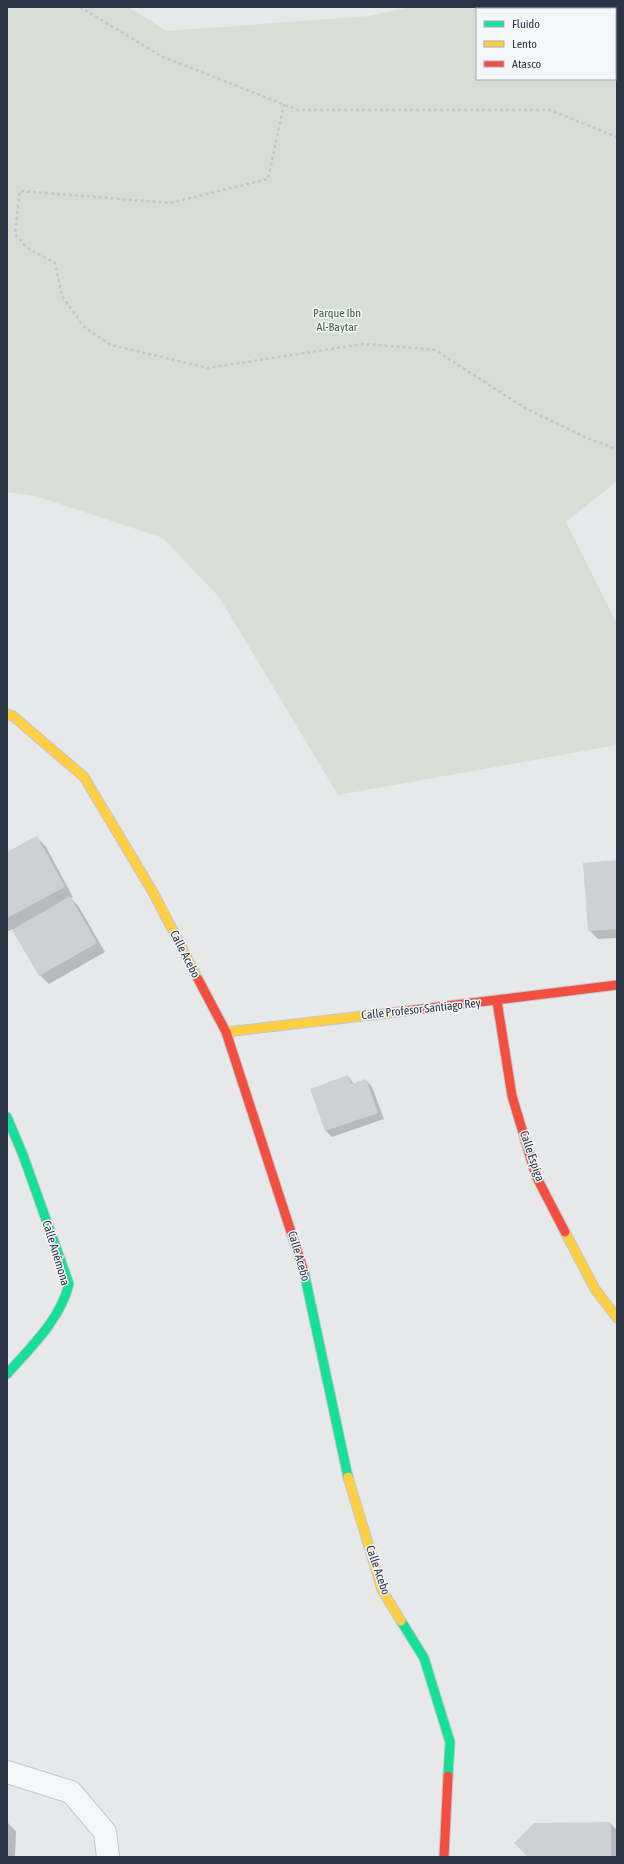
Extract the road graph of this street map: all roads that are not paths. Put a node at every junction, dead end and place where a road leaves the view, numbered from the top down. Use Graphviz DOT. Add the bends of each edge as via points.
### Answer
graph roads {
  1 [pos="7,714"];
  2 [pos="617,985"];
  3 [pos="496,1001"];
  4 [pos="226,1032"];
  5 [pos="7,1117"];
  6 [pos="617,1318"];
  7 [pos="7,1374"];
  8 [pos="7,1772"];
  9 [pos="108,1857"];
  10 [pos="444,1857"];
  1 -- 4 [label="street, Calle Acebo" via="13,716 84,777 154,894"];
  2 -- 3 [label="street, Calle Profesor Santiago Rey"];
  3 -- 4 [label="street, Calle Profesor Santiago Rey"];
  3 -- 6 [label="street, Calle Espiga" via="512,1096 536,1176 595,1289"];
  4 -- 10 [label="street, Calle Acebo" via="302,1262 349,1480 382,1590 424,1658 450,1742"];
  5 -- 7 [label="street, Calle Anémona" via="69,1284 68,1294 61,1309"];
  8 -- 9 [label="street" via="71,1792 105,1832"];
}
